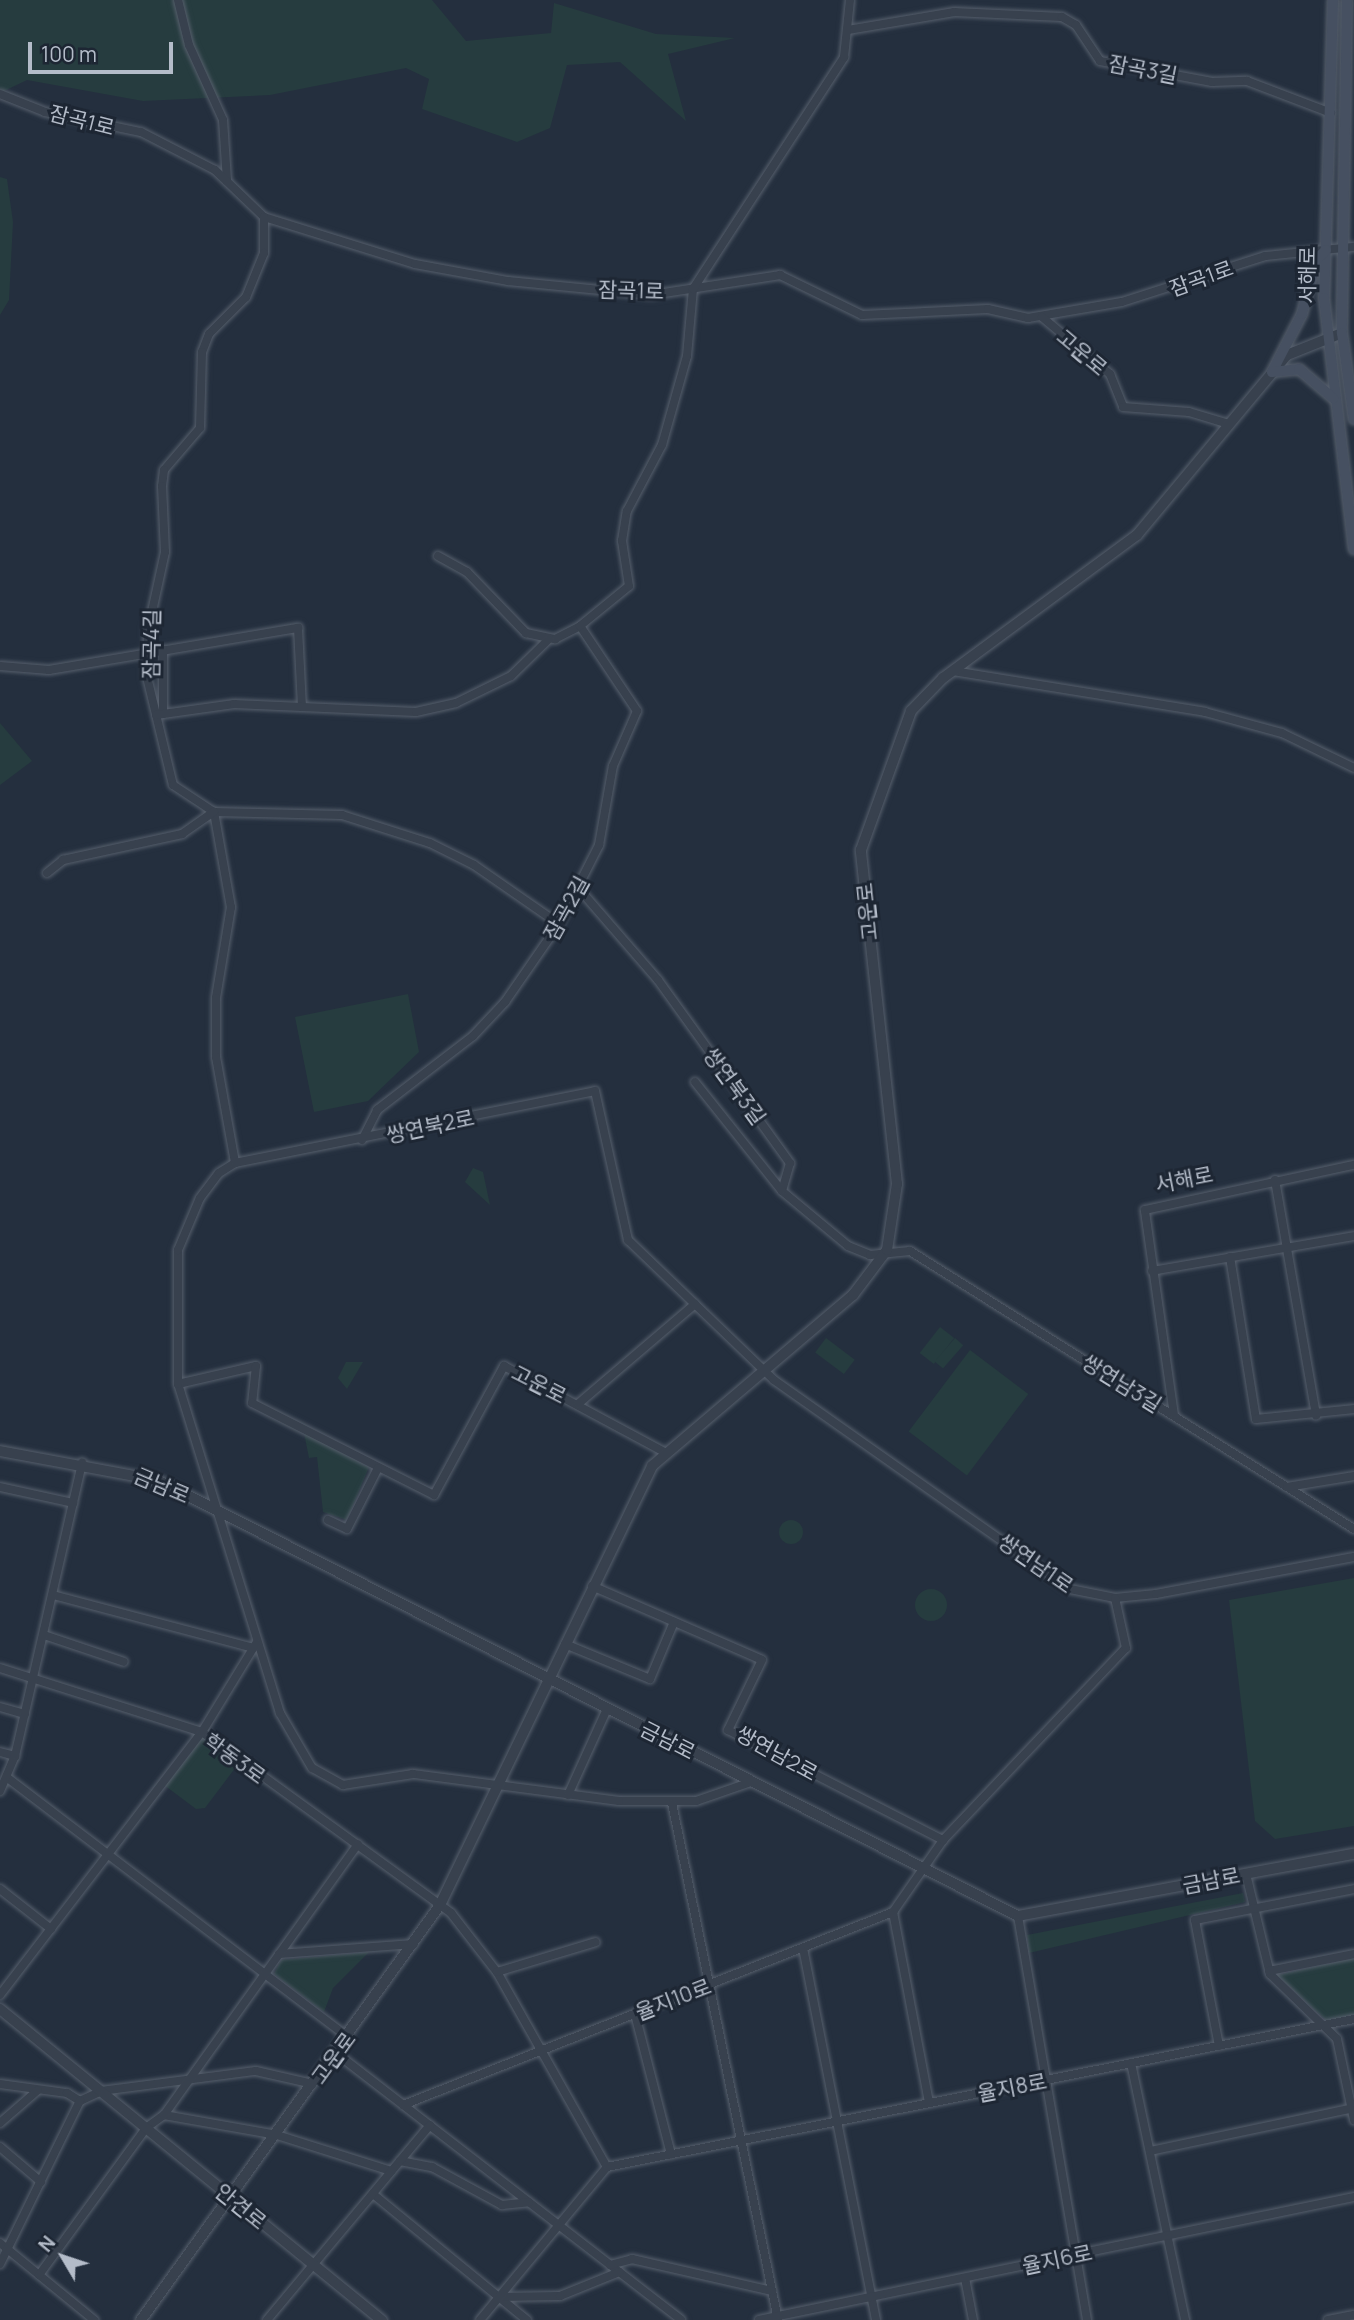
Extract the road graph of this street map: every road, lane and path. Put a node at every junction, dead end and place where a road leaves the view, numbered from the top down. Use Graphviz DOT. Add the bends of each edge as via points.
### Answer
graph roads {
  1 [pos="178,0"];
  2 [pos="850,0"];
  3 [pos="1334,0"];
  4 [pos="1347,0"];
  5 [pos="848,30"];
  6 [pos="0,94"];
  7 [pos="1331,113"];
  8 [pos="228,181"];
  9 [pos="264,217"];
  10 [pos="1348,247"];
  11 [pos="1326,250"];
  12 [pos="693,289"];
  13 [pos="1042,317"];
  14 [pos="1342,333"];
  15 [pos="1327,337"];
  16 [pos="1272,372"];
  17 [pos="1333,398"];
  18 [pos="1354,419"];
  19 [pos="1229,424"];
  20 [pos="1354,550"];
  21 [pos="438,556"];
  22 [pos="580,626"];
  23 [pos="548,640"];
  24 [pos="163,650"];
  25 [pos="151,652"];
  26 [pos="0,666"];
  27 [pos="953,671"];
  28 [pos="302,707"];
  29 [pos="160,714"];
  30 [pos="1354,768"];
  31 [pos="214,812"];
  32 [pos="47,873"];
  33 [pos="579,890"];
  34 [pos="559,924"];
  35 [pos="695,1082"];
  36 [pos="362,1140"];
  37 [pos="234,1163"];
  38 [pos="1354,1165"];
  39 [pos="1275,1180"];
  40 [pos="782,1191"];
  41 [pos="1354,1236"];
  42 [pos="1287,1247"];
  43 [pos="886,1252"];
  44 [pos="1230,1257"];
  45 [pos="1152,1271"];
  46 [pos="695,1304"];
  47 [pos="764,1372"];
  48 [pos="178,1384"];
  49 [pos="578,1404"];
  50 [pos="1354,1409"];
  51 [pos="1174,1415"];
  52 [pos="1316,1415"];
  53 [pos="0,1451"];
  54 [pos="666,1453"];
  55 [pos="82,1463"];
  56 [pos="378,1468"];
  57 [pos="1354,1476"];
  58 [pos="0,1486"];
  59 [pos="1287,1487"];
  60 [pos="73,1503"];
  61 [pos="212,1508"];
  62 [pos="328,1520"];
  63 [pos="1354,1528"];
  64 [pos="1354,1557"];
  65 [pos="592,1586"];
  66 [pos="53,1595"];
  67 [pos="1115,1598"];
  68 [pos="674,1622"];
  69 [pos="44,1635"];
  70 [pos="565,1644"];
  71 [pos="255,1645"];
  72 [pos="124,1662"];
  73 [pos="0,1668"];
  74 [pos="34,1679"];
  75 [pos="547,1680"];
  76 [pos="0,1707"];
  77 [pos="607,1709"];
  78 [pos="25,1714"];
  79 [pos="202,1732"];
  80 [pos="0,1752"];
  81 [pos="15,1756"];
  82 [pos="9,1780"];
  83 [pos="501,1782"];
  84 [pos="751,1782"];
  85 [pos="0,1791"];
  86 [pos="568,1795"];
  87 [pos="672,1803"];
  88 [pos="943,1840"];
  89 [pos="358,1844"];
  90 [pos="1354,1854"];
  91 [pos="107,1857"];
  92 [pos="924,1869"];
  93 [pos="1246,1874"];
  94 [pos="0,1889"];
  95 [pos="1354,1889"];
  96 [pos="440,1905"];
  97 [pos="1254,1908"];
  98 [pos="894,1912"];
  99 [pos="1018,1916"];
  100 [pos="51,1929"];
  101 [pos="596,1942"];
  102 [pos="414,1944"];
  103 [pos="803,1948"];
  104 [pos="1354,1954"];
  105 [pos="279,1955"];
  106 [pos="1269,1971"];
  107 [pos="497,1972"];
  108 [pos="266,1973"];
  109 [pos="709,1984"];
  110 [pos="0,1995"];
  111 [pos="0,2009"];
  112 [pos="635,2014"];
  113 [pos="1354,2019"];
  114 [pos="1326,2025"];
  115 [pos="348,2037"];
  116 [pos="1219,2046"];
  117 [pos="543,2050"];
  118 [pos="336,2053"];
  119 [pos="1131,2063"];
  120 [pos="192,2076"];
  121 [pos="1045,2080"];
  122 [pos="0,2084"];
  123 [pos="313,2084"];
  124 [pos="38,2090"];
  125 [pos="101,2091"];
  126 [pos="80,2101"];
  127 [pos="929,2103"];
  128 [pos="403,2105"];
  129 [pos="1353,2108"];
  130 [pos="164,2115"];
  131 [pos="1354,2120"];
  132 [pos="837,2121"];
  133 [pos="0,2123"];
  134 [pos="430,2125"];
  135 [pos="146,2129"];
  136 [pos="276,2135"];
  137 [pos="741,2140"];
  138 [pos="0,2147"];
  139 [pos="1150,2151"];
  140 [pos="671,2154"];
  141 [pos="400,2161"];
  142 [pos="607,2167"];
  143 [pos="391,2171"];
  144 [pos="41,2182"];
  145 [pos="373,2194"];
  146 [pos="1354,2197"];
  147 [pos="231,2198"];
  148 [pos="529,2202"];
  149 [pos="559,2225"];
  150 [pos="1168,2236"];
  151 [pos="3,2246"];
  152 [pos="1074,2255"];
  153 [pos="0,2264"];
  154 [pos="314,2265"];
  155 [pos="610,2265"];
  156 [pos="619,2272"];
  157 [pos="39,2275"];
  158 [pos="965,2278"];
  159 [pos="772,2291"];
  160 [pos="499,2297"];
  161 [pos="872,2297"];
  162 [pos="1354,2315"];
  163 [pos="778,2318"];
  164 [pos="94,2320"];
  165 [pos="141,2320"];
  166 [pos="267,2320"];
  167 [pos="382,2320"];
  168 [pos="480,2320"];
  169 [pos="527,2320"];
  170 [pos="681,2320"];
  171 [pos="759,2320"];
  172 [pos="876,2320"];
  173 [pos="973,2320"];
  174 [pos="1087,2320"];
  175 [pos="1185,2320"];
  176 [pos="1328,2320"];
  1 -- 8 [label="street" via="189,45 223,120"];
  2 -- 5 [label="street"];
  3 -- 7 [label="main road, 서해로"];
  4 -- 10 [label="main road, 서해로"];
  5 -- 7 [label="street, 잠곡3길" via="954,12 1062,17 1076,24 1100,61 1212,82 1247,81"];
  5 -- 12 [label="street" via="844,57"];
  6 -- 8 [label="street, 잠곡1로" via="45,112 141,132"];
  7 -- 11 [label="main road, 서해로"];
  8 -- 9 [label="street, 잠곡1로"];
  9 -- 12 [label="street, 잠곡1로" via="415,264 509,281 651,295"];
  9 -- 25 [label="street, 잠곡4길" via="264,253 246,298 209,334 202,352 200,428 164,470 165,552 148,630"];
  10 -- 11 [label="street, 잠곡1로"];
  10 -- 14 [label="main road, 서해로"];
  11 -- 13 [label="street, 잠곡1로" via="1265,256 1175,288"];
  11 -- 15 [label="main road, 서해로"];
  11 -- 16 [label="main road" via="1315,260 1302,314"];
  12 -- 13 [label="street, 잠곡1로" via="780,275 862,315 937,308"];
  12 -- 22 [label="street" via="687,356 662,445 627,511 622,541 629,586"];
  13 -- 19 [label="street, 고운로" via="1110,374 1124,407 1189,412"];
  14 -- 15 [label="street, 고운로"];
  14 -- 18 [label="main road, 서해로"];
  15 -- 16 [label="street, 고운로" via="1298,347"];
  15 -- 17 [label="main road, 서해로"];
  16 -- 17 [label="main road" via="1299,369"];
  16 -- 19 [label="street, 고운로"];
  17 -- 20 [label="main road, 서해로"];
  19 -- 27 [label="street, 고운로" via="1129,542"];
  21 -- 23 [label="street" via="467,572 512,625"];
  22 -- 23 [label="street"];
  22 -- 33 [label="street, 잠곡2길" via="636,711 613,766 599,845"];
  23 -- 28 [label="street" via="511,676 456,703 363,714"];
  24 -- 25 [label="street"];
  24 -- 28 [label="street" via="298,628"];
  24 -- 29 [label="street"];
  25 -- 26 [label="street" via="49,670"];
  25 -- 29 [label="street, 잠곡4길" via="147,677"];
  27 -- 30 [label="street" via="1205,712 1282,733"];
  27 -- 43 [label="street, 고운로" via="908,717 861,850 897,1184"];
  28 -- 29 [label="street" via="234,704"];
  29 -- 31 [label="street, 잠곡4길" via="173,785"];
  31 -- 32 [label="street" via="182,834 63,860"];
  31 -- 34 [label="street" via="342,815 379,826 474,865"];
  31 -- 37 [label="street" via="231,907 216,998 216,1056"];
  33 -- 34 [label="street, 잠곡2길"];
  33 -- 40 [label="street, 쌍연북3길" via="658,980 790,1163"];
  34 -- 36 [label="street, 잠곡2길" via="505,1002 474,1036 377,1110"];
  35 -- 40 [label="street"];
  36 -- 37 [label="street, 쌍연북2로"];
  36 -- 46 [label="street, 쌍연북2로" via="595,1091 628,1240"];
  37 -- 48 [label="street" via="208,1185 180,1242"];
  38 -- 39 [label="street, 서해로"];
  39 -- 42 [label="street"];
  39 -- 45 [label="street, 서해로" via="1148,1206 1143,1216"];
  40 -- 43 [label="street" via="853,1249"];
  41 -- 42 [label="street"];
  42 -- 44 [label="street"];
  42 -- 52 [label="street"];
  43 -- 47 [label="street, 고운로" via="858,1291"];
  43 -- 51 [label="street, 쌍연남3길" via="910,1251"];
  44 -- 45 [label="street"];
  44 -- 52 [label="street" via="1254,1415 1263,1422"];
  45 -- 51 [label="street, 서해로"];
  46 -- 47 [label="street, 쌍연남1로"];
  46 -- 49 [label="street"];
  47 -- 54 [label="street, 고운로"];
  47 -- 67 [label="street, 쌍연남1로" via="1070,1589"];
  48 -- 56 [label="street" via="256,1366 252,1403"];
  48 -- 61 [label="street"];
  49 -- 54 [label="street, 고운로"];
  49 -- 56 [label="street, 고운로" via="504,1366 434,1495"];
  50 -- 52 [label="street"];
  51 -- 59 [label="street, 쌍연남3길"];
  53 -- 55 [label="street, 금남로"];
  54 -- 65 [label="street, 고운로" via="643,1480"];
  55 -- 60 [label="street"];
  55 -- 61 [label="street, 금남로" via="139,1473"];
  56 -- 62 [label="street" via="347,1529"];
  57 -- 59 [label="street"];
  58 -- 60 [label="street"];
  59 -- 63 [label="street, 쌍연남3길"];
  60 -- 66 [label="street"];
  61 -- 71 [label="street"];
  61 -- 75 [label="street, 금남로"];
  64 -- 67 [label="street, 쌍연남1로" via="1238,1582"];
  65 -- 68 [label="street, 쌍연남2로"];
  65 -- 70 [label="street, 고운로"];
  66 -- 69 [label="street"];
  66 -- 71 [label="street"];
  67 -- 88 [label="street" via="1126,1648"];
  68 -- 70 [label="street" via="650,1679"];
  68 -- 88 [label="street, 쌍연남2로" via="762,1660 728,1730"];
  69 -- 72 [label="street"];
  69 -- 74 [label="street"];
  70 -- 75 [label="street, 고운로"];
  71 -- 79 [label="street"];
  71 -- 83 [label="street" via="285,1725 326,1779 350,1786 413,1774"];
  73 -- 74 [label="street, 학동3로"];
  74 -- 78 [label="street"];
  74 -- 79 [label="street, 학동3로"];
  75 -- 77 [label="street, 금남로"];
  75 -- 83 [label="street, 고운로"];
  76 -- 78 [label="street"];
  77 -- 84 [label="street, 금남로"];
  77 -- 86 [label="street"];
  78 -- 81 [label="street"];
  79 -- 89 [label="street, 학동3로"];
  79 -- 91 [label="street"];
  80 -- 81 [label="street"];
  81 -- 82 [label="street"];
  82 -- 85 [label="street"];
  82 -- 91 [label="street"];
  83 -- 86 [label="street"];
  83 -- 96 [label="street, 고운로"];
  84 -- 87 [label="street" via="703,1800"];
  84 -- 92 [label="street, 금남로"];
  86 -- 87 [label="street"];
  87 -- 109 [label="street"];
  88 -- 92 [label="street"];
  89 -- 96 [label="street, 학동3로"];
  89 -- 105 [label="street"];
  90 -- 93 [label="street, 금남로"];
  91 -- 100 [label="street"];
  91 -- 108 [label="street"];
  92 -- 98 [label="street"];
  92 -- 99 [label="street, 금남로"];
  93 -- 97 [label="street"];
  93 -- 99 [label="street, 금남로"];
  94 -- 100 [label="street"];
  95 -- 97 [label="street"];
  96 -- 102 [label="street, 고운로"];
  96 -- 107 [label="street, 학동3로"];
  97 -- 106 [label="street"];
  97 -- 116 [label="street" via="1195,1920"];
  98 -- 103 [label="street, 율지10로"];
  98 -- 127 [label="street"];
  99 -- 121 [label="street"];
  100 -- 110 [label="street"];
  101 -- 107 [label="street"];
  102 -- 105 [label="street"];
  102 -- 115 [label="street, 고운로"];
  103 -- 109 [label="street, 율지10로"];
  103 -- 132 [label="street"];
  104 -- 106 [label="street"];
  105 -- 108 [label="street"];
  106 -- 114 [label="street"];
  107 -- 117 [label="street, 학동3로"];
  108 -- 115 [label="street"];
  108 -- 120 [label="street"];
  109 -- 112 [label="street, 율지10로"];
  109 -- 137 [label="street"];
  111 -- 125 [label="street, 안견로"];
  112 -- 117 [label="street, 율지10로"];
  112 -- 140 [label="street"];
  113 -- 114 [label="street, 율지8로"];
  114 -- 116 [label="street, 율지8로"];
  114 -- 129 [label="street" via="1340,2046"];
  115 -- 118 [label="street, 고운로"];
  116 -- 119 [label="street, 율지8로"];
  117 -- 128 [label="street, 율지10로"];
  117 -- 142 [label="street, 학동3로"];
  118 -- 123 [label="street, 고운로"];
  118 -- 128 [label="street"];
  119 -- 121 [label="street, 율지8로"];
  119 -- 139 [label="street"];
  120 -- 123 [label="street" via="256,2071"];
  120 -- 125 [label="street"];
  120 -- 130 [label="street"];
  121 -- 127 [label="street, 율지8로"];
  121 -- 152 [label="street"];
  122 -- 124 [label="street"];
  123 -- 136 [label="street, 고운로"];
  124 -- 126 [label="street"];
  124 -- 133 [label="street"];
  125 -- 126 [label="street"];
  125 -- 135 [label="street, 안견로"];
  126 -- 144 [label="street"];
  127 -- 132 [label="street, 율지8로"];
  128 -- 134 [label="street"];
  129 -- 131 [label="street"];
  129 -- 139 [label="street"];
  130 -- 135 [label="street"];
  130 -- 136 [label="street"];
  132 -- 137 [label="street, 율지8로"];
  132 -- 161 [label="street"];
  134 -- 141 [label="street"];
  134 -- 148 [label="street"];
  135 -- 147 [label="street, 안견로"];
  135 -- 157 [label="street"];
  136 -- 143 [label="street"];
  136 -- 147 [label="street, 고운로"];
  137 -- 140 [label="street, 율지8로"];
  137 -- 159 [label="street"];
  138 -- 144 [label="street"];
  139 -- 150 [label="street"];
  140 -- 142 [label="street, 율지8로"];
  141 -- 143 [label="street"];
  141 -- 148 [label="street" via="432,2167 502,2205"];
  142 -- 149 [label="street"];
  143 -- 145 [label="street"];
  144 -- 151 [label="street"];
  145 -- 154 [label="street"];
  145 -- 160 [label="street"];
  146 -- 150 [label="street, 율지6로"];
  147 -- 154 [label="street, 안견로"];
  147 -- 165 [label="street, 고운로"];
  148 -- 149 [label="street"];
  149 -- 155 [label="street"];
  149 -- 160 [label="street"];
  150 -- 152 [label="street, 율지6로"];
  150 -- 175 [label="street"];
  151 -- 153 [label="street"];
  151 -- 157 [label="street"];
  152 -- 158 [label="street, 율지6로"];
  152 -- 174 [label="street"];
  154 -- 166 [label="street"];
  154 -- 167 [label="street, 안견로"];
  155 -- 156 [label="street"];
  155 -- 159 [label="street" via="632,2259"];
  156 -- 160 [label="street" via="560,2296"];
  156 -- 170 [label="street"];
  157 -- 164 [label="street"];
  158 -- 161 [label="street, 율지6로"];
  158 -- 173 [label="street"];
  159 -- 163 [label="street"];
  160 -- 168 [label="street"];
  160 -- 169 [label="street"];
  161 -- 163 [label="street, 율지6로"];
  161 -- 172 [label="street"];
  162 -- 176 [label="street"];
  163 -- 171 [label="street, 율지6로"];
}
